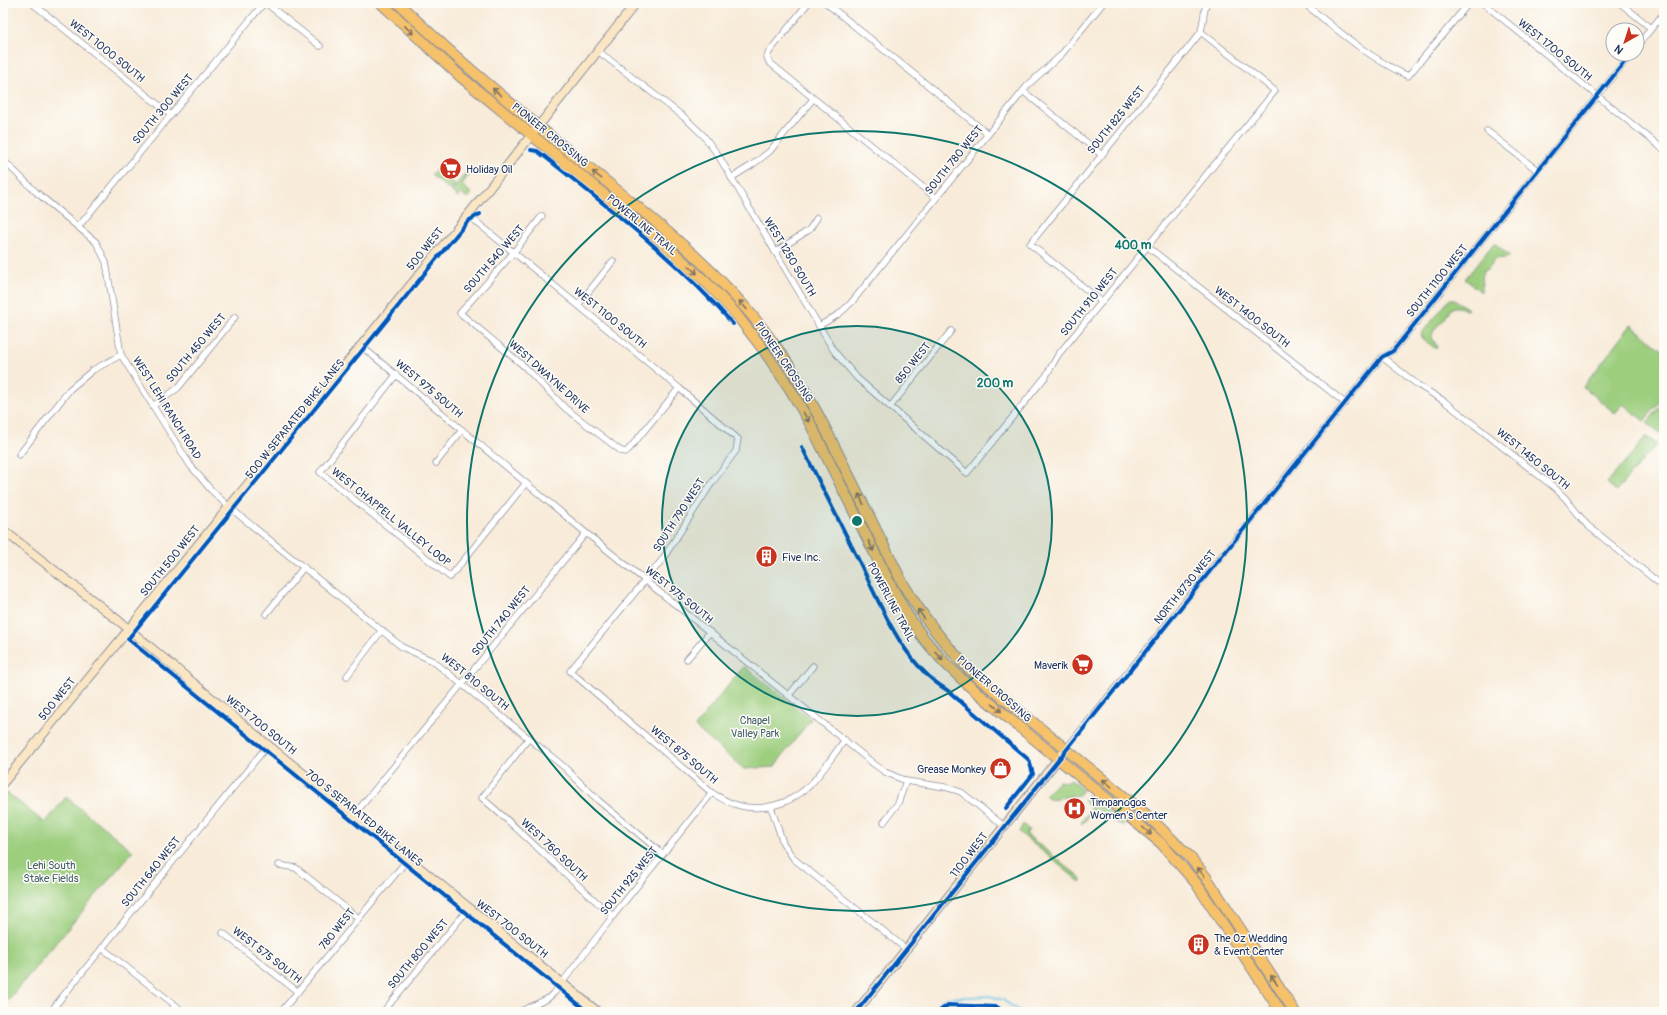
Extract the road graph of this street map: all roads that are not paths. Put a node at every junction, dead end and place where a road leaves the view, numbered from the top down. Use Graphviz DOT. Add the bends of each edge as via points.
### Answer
graph roads {
  1 [pos="265,3"];
  2 [pos="381,3"];
  3 [pos="398,3"];
  4 [pos="636,3"];
  5 [pos="808,3"];
  6 [pos="826,3"];
  7 [pos="1103,3"];
  8 [pos="1206,3"];
  9 [pos="1304,3"];
  10 [pos="1469,3"];
  11 [pos="1483,3"];
  12 [pos="1620,3"];
  13 [pos="35,4"];
  14 [pos="1664,13"];
  15 [pos="1651,28"];
  16 [pos="1201,32"];
  17 [pos="1645,36"];
  18 [pos="320,46"];
  19 [pos="598,51"];
  20 [pos="1625,62"];
  21 [pos="1023,91"];
  22 [pos="1597,96"];
  23 [pos="813,99"];
  24 [pos="171,115"];
  25 [pos="537,126"];
  26 [pos="1487,131"];
  27 [pos="988,134"];
  28 [pos="530,135"];
  29 [pos="1664,150"];
  30 [pos="1101,154"];
  31 [pos="3,160"];
  32 [pos="1537,170"];
  33 [pos="731,178"];
  34 [pos="936,198"];
  35 [pos="468,215"];
  36 [pos="542,216"];
  37 [pos="817,218"];
  38 [pos="78,227"];
  39 [pos="1148,246"];
  40 [pos="514,252"];
  41 [pos="775,252"];
  42 [pos="613,261"];
  43 [pos="1102,302"];
  44 [pos="578,305"];
  45 [pos="460,313"];
  46 [pos="235,317"];
  47 [pos="819,326"];
  48 [pos="952,331"];
  49 [pos="360,345"];
  50 [pos="121,355"];
  51 [pos="1382,357"];
  52 [pos="396,375"];
  53 [pos="679,388"];
  54 [pos="1345,403"];
  55 [pos="153,406"];
  56 [pos="890,407"];
  57 [pos="462,430"];
  58 [pos="738,439"];
  59 [pos="20,455"];
  60 [pos="436,463"];
  61 [pos="967,473"];
  62 [pos="526,483"];
  63 [pos="229,507"];
  64 [pos="1254,516"];
  65 [pos="4,533"];
  66 [pos="586,533"];
  67 [pos="304,567"];
  68 [pos="645,580"];
  69 [pos="1664,587"];
  70 [pos="266,614"];
  71 [pos="129,630"];
  72 [pos="382,630"];
  73 [pos="710,632"];
  74 [pos="687,659"];
  75 [pos="813,666"];
  76 [pos="570,671"];
  77 [pos="347,676"];
  78 [pos="462,684"];
  79 [pos="789,695"];
  80 [pos="1097,711"];
  81 [pos="529,738"];
  82 [pos="845,740"];
  83 [pos="268,745"];
  84 [pos="1066,749"];
  85 [pos="1059,759"];
  86 [pos="906,781"];
  87 [pos="3,783"];
  88 [pos="712,793"];
  89 [pos="771,807"];
  90 [pos="354,815"];
  91 [pos="884,822"];
  92 [pos="1004,826"];
  93 [pos="663,854"];
  94 [pos="408,859"];
  95 [pos="279,865"];
  96 [pos="469,908"];
  97 [pos="613,916"];
  98 [pos="358,918"];
  99 [pos="223,933"];
  100 [pos="102,948"];
  101 [pos="906,949"];
  102 [pos="562,982"];
  103 [pos="298,992"];
  104 [pos="175,1005"];
  105 [pos="50,1012"];
  106 [pos="170,1012"];
  107 [pos="184,1012"];
  108 [pos="281,1012"];
  109 [pos="383,1012"];
  110 [pos="519,1012"];
  111 [pos="598,1012"];
  112 [pos="856,1012"];
  113 [pos="1281,1012"];
  114 [pos="1295,1012"];
  1 -- 18 [label="street"];
  1 -- 24 [label="street, SOUTH 300 WEST"];
  2 -- 28 [label="highway, PIONEER CROSSING, one-way" via="461,77"];
  25 -- 3 [label="highway, PIONEER CROSSING, one-way" via="467,67"];
  4 -- 19 [label="street, 500 WEST"];
  5 -- 23 [label="street" via="770,50 768,57 770,64"];
  6 -- 27 [label="street"];
  7 -- 21 [label="street, SOUTH 780 WEST" via="1061,55"];
  8 -- 16 [label="street, SOUTH 825 WEST"];
  9 -- 10 [label="street" via="1362,50 1386,66 1408,76"];
  11 -- 22 [label="street, WEST 1700 SOUTH"];
  12 -- 15 [label="street"];
  13 -- 24 [label="street, WEST 1000 SOUTH"];
  14 -- 15 [label="street"];
  15 -- 17 [label="street"];
  16 -- 30 [label="street, SOUTH 825 WEST"];
  16 -- 39 [label="street, SOUTH 910 WEST" via="1275,91"];
  19 -- 25 [label="street, 500 WEST"];
  19 -- 33 [label="street, WEST 1250 SOUTH" via="685,118 702,135"];
  20 -- 22 [label="street, SOUTH 1100 WEST"];
  21 -- 27 [label="street, SOUTH 780 WEST"];
  21 -- 30 [label="street"];
  22 -- 29 [label="street, WEST 1700 SOUTH"];
  22 -- 32 [label="street, SOUTH 1100 WEST"];
  23 -- 33 [label="street" via="769,152"];
  23 -- 34 [label="street"];
  24 -- 38 [label="street, SOUTH 300 WEST"];
  25 -- 28 [label="street, 500 WEST"];
  84 -- 25 [label="highway, PIONEER CROSSING, one-way" via="975,675 952,654 933,631 902,582 800,382 772,340 744,306 671,234"];
  26 -- 32 [label="street"];
  27 -- 34 [label="street, SOUTH 780 WEST"];
  28 -- 35 [label="street, 500 WEST"];
  28 -- 85 [label="highway, PIONEER CROSSING, one-way" via="662,242 736,314 763,349 811,425 891,586 924,639 967,684"];
  30 -- 43 [label="street, SOUTH 825 WEST" via="1030,244"];
  31 -- 38 [label="street, WEST LEHI RANCH ROAD"];
  32 -- 51 [label="street, SOUTH 1100 WEST" via="1393,351"];
  33 -- 41 [label="street, WEST 1250 SOUTH"];
  34 -- 47 [label="street, SOUTH 780 WEST" via="851,303"];
  35 -- 40 [label="street, WEST 1100 SOUTH"];
  35 -- 49 [label="street, 500 WEST"];
  36 -- 40 [label="street, SOUTH 540 WEST"];
  37 -- 41 [label="street" via="809,230"];
  38 -- 50 [label="street, WEST LEHI RANCH ROAD" via="96,242 106,262"];
  39 -- 43 [label="street, SOUTH 910 WEST"];
  39 -- 54 [label="street, WEST 1400 SOUTH"];
  40 -- 44 [label="street, WEST 1100 SOUTH"];
  40 -- 45 [label="street, SOUTH 540 WEST"];
  41 -- 47 [label="street, WEST 1250 SOUTH"];
  42 -- 44 [label="street"];
  43 -- 61 [label="street, SOUTH 910 WEST"];
  44 -- 53 [label="street, WEST 1100 SOUTH"];
  45 -- 53 [label="street, WEST DWAYNE DRIVE" via="526,367 565,408 617,449 626,452"];
  46 -- 55 [label="street, SOUTH 450 WEST" via="178,388"];
  47 -- 56 [label="street, WEST 1250 SOUTH" via="834,351 857,378"];
  48 -- 56 [label="street, 850 WEST"];
  49 -- 52 [label="street, WEST 975 SOUTH"];
  49 -- 63 [label="street, 500 WEST"];
  50 -- 55 [label="street, WEST LEHI RANCH ROAD"];
  50 -- 59 [label="street" via="93,370 70,389"];
  51 -- 54 [label="street, SOUTH 1100 WEST"];
  51 -- 69 [label="street, WEST 1450 SOUTH" via="1418,386 1444,401 1555,488 1587,525"];
  52 -- 57 [label="street, WEST 975 SOUTH"];
  52 -- 62 [label="street, WEST CHAPPELL VALLEY LOOP" via="320,472 450,577"];
  53 -- 58 [label="street, WEST 1100 SOUTH"];
  54 -- 64 [label="street, SOUTH 1100 WEST"];
  55 -- 63 [label="street, WEST LEHI RANCH ROAD" via="190,465"];
  56 -- 61 [label="street, WEST 1250 SOUTH"];
  57 -- 60 [label="street"];
  57 -- 62 [label="street, WEST 975 SOUTH"];
  58 -- 68 [label="street, SOUTH 790 WEST" via="736,451 711,484 662,560"];
  62 -- 66 [label="street, WEST 975 SOUTH"];
  63 -- 67 [label="street, WEST 810 SOUTH"];
  63 -- 71 [label="street, SOUTH 500 WEST"];
  64 -- 80 [label="street, NORTH 8730 WEST"];
  65 -- 71 [label="street, WEST 700 SOUTH"];
  66 -- 68 [label="street, WEST 975 SOUTH"];
  66 -- 78 [label="street, SOUTH 740 WEST"];
  67 -- 70 [label="street"];
  67 -- 72 [label="street, WEST 810 SOUTH"];
  68 -- 73 [label="street, WEST 975 SOUTH"];
  68 -- 76 [label="street, SOUTH 790 WEST"];
  71 -- 83 [label="street, WEST 700 SOUTH"];
  71 -- 87 [label="street, 500 WEST"];
  72 -- 77 [label="street"];
  72 -- 78 [label="street, WEST 810 SOUTH" via="402,647 433,661"];
  73 -- 74 [label="street"];
  73 -- 79 [label="street, WEST 975 SOUTH"];
  75 -- 79 [label="street"];
  76 -- 88 [label="street, WEST 875 SOUTH"];
  78 -- 81 [label="street, WEST 810 SOUTH"];
  78 -- 90 [label="street, SOUTH 740 WEST"];
  79 -- 82 [label="street, WEST 975 SOUTH"];
  80 -- 84 [label="street, 1100 WEST"];
  81 -- 93 [label="street, WEST 810 SOUTH"];
  81 -- 97 [label="street, WEST 760 SOUTH" via="482,798"];
  82 -- 86 [label="street, WEST 975 SOUTH" via="885,772"];
  82 -- 89 [label="street" via="808,786 787,801"];
  83 -- 90 [label="street, WEST 700 SOUTH"];
  83 -- 100 [label="street, SOUTH 640 WEST"];
  84 -- 85 [label="street, 1100 WEST"];
  114 -- 84 [label="highway, PIONEER CROSSING, one-way" via="1206,877 1188,856 1149,817"];
  85 -- 92 [label="street, 1100 WEST"];
  85 -- 113 [label="highway, PIONEER CROSSING, one-way" via="1142,826 1180,863"];
  86 -- 91 [label="street" via="898,803"];
  86 -- 92 [label="street, WEST 975 SOUTH" via="960,792"];
  88 -- 89 [label="street, WEST 875 SOUTH" via="734,804 755,808"];
  88 -- 93 [label="street, SOUTH 925 WEST"];
  89 -- 101 [label="street" via="783,843 794,859"];
  90 -- 94 [label="street, WEST 700 SOUTH"];
  92 -- 101 [label="street, 1100 WEST"];
  93 -- 97 [label="street, SOUTH 925 WEST"];
  94 -- 96 [label="street, WEST 700 SOUTH"];
  94 -- 98 [label="street, 780 WEST"];
  95 -- 98 [label="street" via="296,868"];
  96 -- 102 [label="street, WEST 700 SOUTH"];
  96 -- 109 [label="street, SOUTH 800 WEST"];
  97 -- 102 [label="street, SOUTH 925 WEST"];
  98 -- 103 [label="street, 780 WEST"];
  99 -- 103 [label="street, WEST 575 SOUTH"];
  100 -- 104 [label="street"];
  100 -- 105 [label="street, SOUTH 640 WEST"];
  101 -- 112 [label="street, 1100 WEST"];
  102 -- 110 [label="street, SOUTH 925 WEST" via="547,998"];
  102 -- 111 [label="street, WEST 700 SOUTH"];
  103 -- 108 [label="street, 780 WEST"];
  104 -- 106 [label="street"];
  104 -- 107 [label="street"];
}
